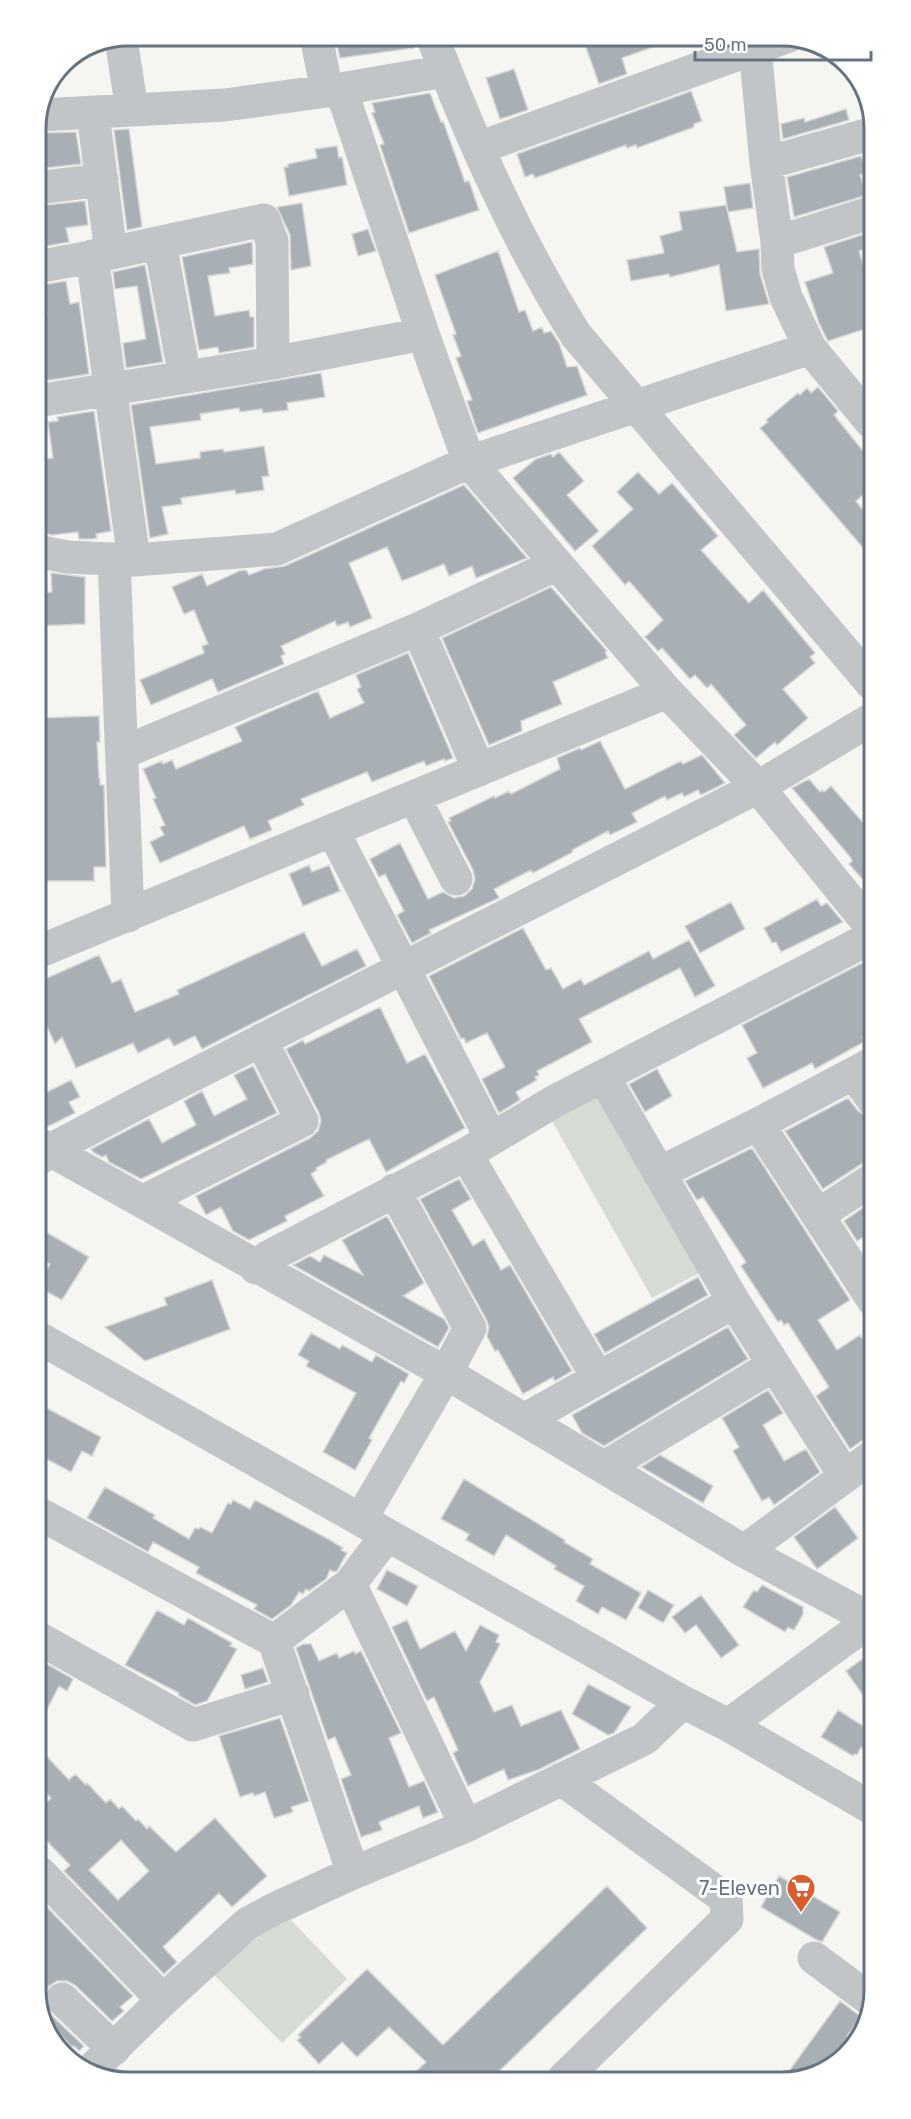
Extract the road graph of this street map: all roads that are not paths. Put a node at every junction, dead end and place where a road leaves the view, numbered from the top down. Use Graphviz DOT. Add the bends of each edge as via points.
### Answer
graph roads {
  1 [pos="319,46"];
  2 [pos="436,46"];
  3 [pos="122,47"];
  4 [pos="758,47"];
  5 [pos="755,48"];
  6 [pos="445,71"];
  7 [pos="334,90"];
  8 [pos="132,110"];
  9 [pos="93,114"];
  10 [pos="48,115"];
  11 [pos="864,136"];
  12 [pos="478,148"];
  13 [pos="766,163"];
  14 [pos="102,180"];
  15 [pos="47,187"];
  16 [pos="864,215"];
  17 [pos="777,242"];
  18 [pos="160,243"];
  19 [pos="102,255"];
  20 [pos="47,265"];
  21 [pos="423,334"];
  22 [pos="810,348"];
  23 [pos="273,363"];
  24 [pos="185,377"];
  25 [pos="110,390"];
  26 [pos="47,400"];
  27 [pos="637,407"];
  28 [pos="864,414"];
  29 [pos="469,462"];
  30 [pos="47,552"];
  31 [pos="124,560"];
  32 [pos="557,564"];
  33 [pos="418,629"];
  34 [pos="864,675"];
  35 [pos="667,692"];
  36 [pos="864,724"];
  37 [pos="122,753"];
  38 [pos="479,770"];
  39 [pos="758,787"];
  40 [pos="414,797"];
  41 [pos="333,831"];
  42 [pos="456,879"];
  43 [pos="128,916"];
  44 [pos="864,918"];
  45 [pos="864,941"];
  46 [pos="47,949"];
  47 [pos="404,969"];
  48 [pos="261,1040"];
  49 [pos="603,1076"];
  50 [pos="864,1080"];
  51 [pos="758,1124"];
  52 [pos="479,1146"];
  53 [pos="46,1149"];
  54 [pos="46,1153"];
  55 [pos="659,1173"];
  56 [pos="864,1185"];
  57 [pos="393,1190"];
  58 [pos="144,1201"];
  59 [pos="818,1215"];
  60 [pos="256,1268"];
  61 [pos="864,1281"];
  62 [pos="734,1302"];
  63 [pos="46,1342"];
  64 [pos="774,1365"];
  65 [pos="446,1373"];
  66 [pos="598,1378"];
  67 [pos="524,1420"];
  68 [pos="864,1462"];
  69 [pos="605,1467"];
  70 [pos="845,1476"];
  71 [pos="46,1517"];
  72 [pos="374,1527"];
  73 [pos="744,1551"];
  74 [pos="350,1584"];
  75 [pos="864,1615"];
  76 [pos="864,1627"];
  77 [pos="274,1641"];
  78 [pos="46,1642"];
  79 [pos="293,1694"];
  80 [pos="683,1701"];
  81 [pos="729,1725"];
  82 [pos="561,1779"];
  83 [pos="864,1804"];
  84 [pos="466,1826"];
  85 [pos="353,1873"];
  86 [pos="46,1880"];
  87 [pos="814,1958"];
  88 [pos="864,1995"];
  89 [pos="62,1999"];
  90 [pos="163,2000"];
  91 [pos="102,2060"];
  92 [pos="570,2072"];
  1 -- 7 [label="street"];
  2 -- 6 [label="street"];
  3 -- 8 [label="street"];
  4 -- 5 [label="street"];
  5 -- 12 [label="street"];
  5 -- 13 [label="street"];
  6 -- 7 [label="street"];
  6 -- 12 [label="street"];
  7 -- 8 [label="street" via="225,105"];
  7 -- 21 [label="street"];
  8 -- 9 [label="street"];
  9 -- 10 [label="street"];
  9 -- 14 [label="street"];
  11 -- 13 [label="street"];
  12 -- 27 [label="street" via="543,282 576,335"];
  13 -- 17 [label="street"];
  14 -- 15 [label="street"];
  14 -- 19 [label="street"];
  16 -- 17 [label="street"];
  17 -- 22 [label="street" via="778,269 786,297"];
  18 -- 19 [label="street"];
  18 -- 23 [label="street" via="264,220 272,241"];
  18 -- 24 [label="street"];
  19 -- 20 [label="street"];
  19 -- 25 [label="street"];
  21 -- 23 [label="street"];
  21 -- 29 [label="street"];
  22 -- 27 [label="street"];
  22 -- 28 [label="street"];
  23 -- 24 [label="street"];
  24 -- 25 [label="street"];
  25 -- 26 [label="street"];
  25 -- 31 [label="street"];
  27 -- 29 [label="street"];
  27 -- 34 [label="street"];
  29 -- 31 [label="street" via="277,549"];
  29 -- 32 [label="street"];
  30 -- 31 [label="street"];
  31 -- 37 [label="street"];
  32 -- 33 [label="street"];
  32 -- 35 [label="street"];
  33 -- 37 [label="street"];
  33 -- 38 [label="street"];
  35 -- 38 [label="street"];
  35 -- 39 [label="street"];
  36 -- 39 [label="street"];
  37 -- 43 [label="street"];
  38 -- 40 [label="street"];
  39 -- 44 [label="street"];
  39 -- 47 [label="street"];
  40 -- 41 [label="street"];
  40 -- 42 [label="street"];
  41 -- 43 [label="street"];
  41 -- 47 [label="street"];
  43 -- 46 [label="street"];
  45 -- 49 [label="street"];
  47 -- 48 [label="street"];
  47 -- 52 [label="street"];
  48 -- 53 [label="street"];
  48 -- 58 [label="street" via="302,1120"];
  49 -- 52 [label="street"];
  49 -- 55 [label="street"];
  50 -- 51 [label="street"];
  51 -- 55 [label="street"];
  51 -- 59 [label="street"];
  52 -- 57 [label="street"];
  52 -- 66 [label="street"];
  54 -- 58 [label="street"];
  55 -- 62 [label="street"];
  56 -- 59 [label="street"];
  57 -- 60 [label="street" via="268,1257"];
  57 -- 65 [label="street" via="470,1328"];
  58 -- 60 [label="street"];
  59 -- 61 [label="street"];
  60 -- 65 [label="street"];
  62 -- 64 [label="street"];
  62 -- 66 [label="street"];
  63 -- 72 [label="street"];
  64 -- 69 [label="street"];
  64 -- 70 [label="street"];
  65 -- 67 [label="street"];
  65 -- 72 [label="street"];
  66 -- 67 [label="street"];
  67 -- 69 [label="street"];
  68 -- 70 [label="street"];
  69 -- 73 [label="street"];
  70 -- 73 [label="street"];
  71 -- 77 [label="street"];
  72 -- 74 [label="street"];
  72 -- 80 [label="street"];
  73 -- 75 [label="street"];
  74 -- 77 [label="street"];
  74 -- 84 [label="street"];
  76 -- 81 [label="street"];
  77 -- 79 [label="street"];
  78 -- 79 [label="street" via="193,1725"];
  79 -- 85 [label="street"];
  80 -- 81 [label="street"];
  80 -- 82 [label="street" via="644,1739"];
  81 -- 83 [label="street"];
  82 -- 84 [label="street"];
  82 -- 92 [label="street" via="726,1899 727,1919"];
  84 -- 85 [label="street"];
  85 -- 90 [label="street" via="247,1924"];
  86 -- 90 [label="street"];
  87 -- 88 [label="street"];
  89 -- 91 [label="street"];
  90 -- 91 [label="street"];
}
